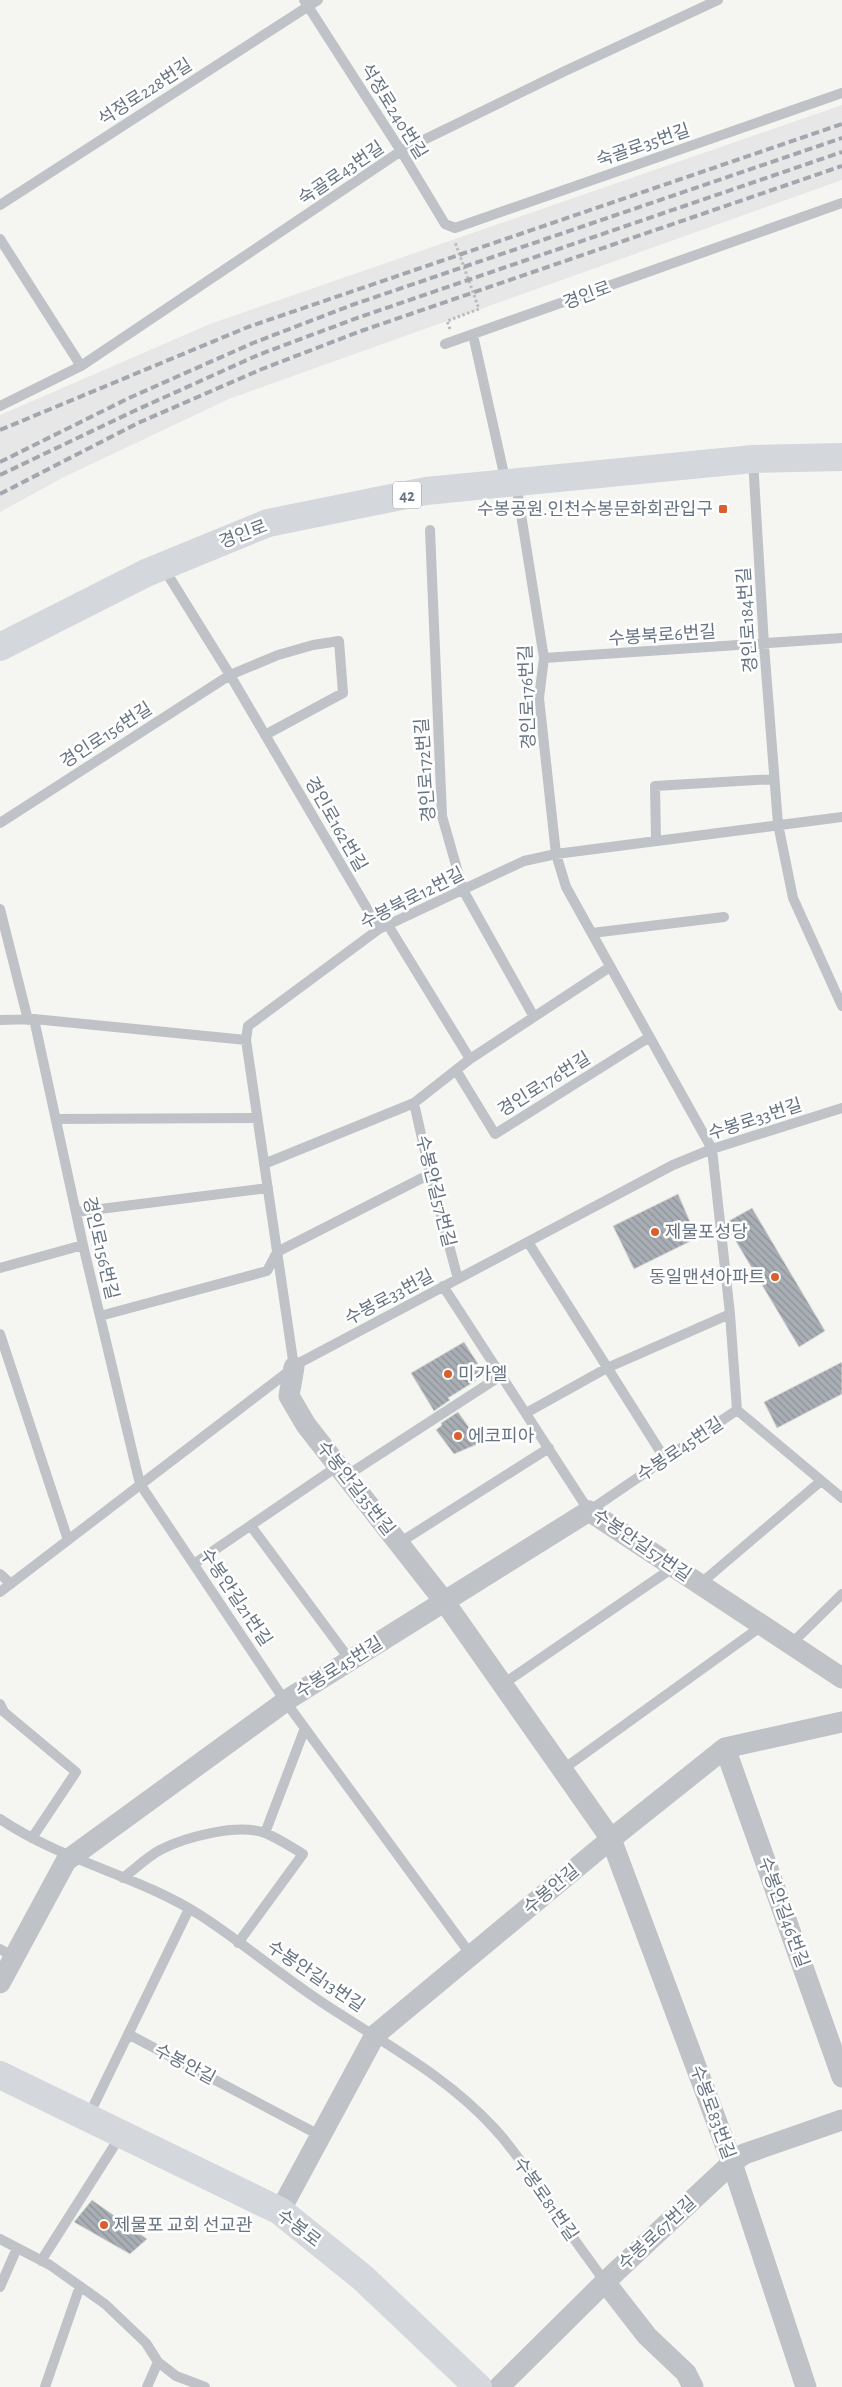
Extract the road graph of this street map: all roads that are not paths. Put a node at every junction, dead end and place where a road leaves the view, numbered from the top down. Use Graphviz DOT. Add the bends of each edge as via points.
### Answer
graph roads {
  1 [pos="318,0"];
  2 [pos="716,0"];
  3 [pos="306,3"];
  4 [pos="842,93"];
  5 [pos="401,151"];
  6 [pos="842,203"];
  7 [pos="0,205"];
  8 [pos="454,233"];
  9 [pos="0,239"];
  10 [pos="473,335"];
  11 [pos="445,344"];
  12 [pos="81,366"];
  13 [pos="0,406"];
  14 [pos="842,457"];
  15 [pos="753,459"];
  16 [pos="511,483"];
  17 [pos="430,530"];
  18 [pos="163,566"];
  19 [pos="842,638"];
  20 [pos="764,644"];
  21 [pos="0,647"];
  22 [pos="544,658"];
  23 [pos="230,675"];
  24 [pos="265,735"];
  25 [pos="774,779"];
  26 [pos="842,817"];
  27 [pos="0,823"];
  28 [pos="778,824"];
  29 [pos="656,840"];
  30 [pos="556,854"];
  31 [pos="463,890"];
  32 [pos="0,909"];
  33 [pos="724,917"];
  34 [pos="383,927"];
  35 [pos="592,933"];
  36 [pos="610,967"];
  37 [pos="842,1006"];
  38 [pos="534,1017"];
  39 [pos="0,1020"];
  40 [pos="31,1020"];
  41 [pos="648,1038"];
  42 [pos="246,1040"];
  43 [pos="470,1059"];
  44 [pos="456,1070"];
  45 [pos="414,1103"];
  46 [pos="842,1108"];
  47 [pos="258,1118"];
  48 [pos="56,1119"];
  49 [pos="712,1149"];
  50 [pos="264,1164"];
  51 [pos="430,1174"];
  52 [pos="268,1188"];
  53 [pos="76,1212"];
  54 [pos="528,1242"];
  55 [pos="83,1245"];
  56 [pos="277,1252"];
  57 [pos="0,1268"];
  58 [pos="458,1279"];
  59 [pos="443,1286"];
  60 [pos="730,1314"];
  61 [pos="100,1316"];
  62 [pos="0,1334"];
  63 [pos="294,1367"];
  64 [pos="607,1368"];
  65 [pos="502,1375"];
  66 [pos="737,1410"];
  67 [pos="526,1413"];
  68 [pos="548,1448"];
  69 [pos="665,1459"];
  70 [pos="342,1471"];
  71 [pos="822,1481"];
  72 [pos="140,1484"];
  73 [pos="842,1498"];
  74 [pos="589,1511"];
  75 [pos="251,1526"];
  76 [pos="68,1540"];
  77 [pos="399,1543"];
  78 [pos="194,1564"];
  79 [pos="674,1567"];
  80 [pos="0,1574"];
  81 [pos="11,1584"];
  82 [pos="700,1584"];
  83 [pos="0,1592"];
  84 [pos="842,1594"];
  85 [pos="444,1601"];
  86 [pos="763,1625"];
  87 [pos="791,1644"];
  88 [pos="350,1660"];
  89 [pos="842,1678"];
  90 [pos="503,1684"];
  91 [pos="285,1701"];
  92 [pos="0,1704"];
  93 [pos="842,1722"];
  94 [pos="305,1728"];
  95 [pos="726,1748"];
  96 [pos="562,1770"];
  97 [pos="0,1819"];
  98 [pos="265,1833"];
  99 [pos="32,1838"];
  100 [pos="611,1839"];
  101 [pos="71,1857"];
  102 [pos="123,1878"];
  103 [pos="189,1909"];
  104 [pos="238,1943"];
  105 [pos="7,1953"];
  106 [pos="471,1955"];
  107 [pos="0,1983"];
  108 [pos="128,2034"];
  109 [pos="376,2035"];
  110 [pos="0,2076"];
  111 [pos="842,2076"];
  112 [pos="88,2118"];
  113 [pos="842,2120"];
  114 [pos="121,2134"];
  115 [pos="321,2136"];
  116 [pos="732,2163"];
  117 [pos="280,2212"];
  118 [pos="0,2239"];
  119 [pos="17,2248"];
  120 [pos="41,2261"];
  121 [pos="605,2282"];
  122 [pos="80,2286"];
  123 [pos="0,2287"];
  124 [pos="158,2362"];
  125 [pos="45,2387"];
  126 [pos="147,2387"];
  127 [pos="205,2387"];
  128 [pos="478,2387"];
  129 [pos="499,2387"];
  130 [pos="693,2387"];
  131 [pos="806,2387"];
  1 -- 3 [label="lane"];
  2 -- 5 [label="lane, 숙골로43번길"];
  3 -- 5 [label="lane, 석정로240번길"];
  3 -- 7 [label="lane, 석정로228번길"];
  4 -- 8 [label="lane, 숙골로35번길"];
  5 -- 8 [label="lane, 석정로240번길" via="445,224"];
  5 -- 12 [label="lane, 숙골로43번길"];
  6 -- 10 [label="lane, 경인로"];
  9 -- 12 [label="lane"];
  10 -- 11 [label="lane, 경인로"];
  10 -- 16 [label="lane"];
  12 -- 13 [label="lane, 숙골로43번길"];
  14 -- 15 [label="main road, 경인로 / 42"];
  15 -- 16 [label="main road, 경인로 / 42"];
  15 -- 20 [label="lane, 경인로184번길"];
  16 -- 18 [label="main road, 경인로 / 42" via="426,491 268,523"];
  16 -- 22 [label="lane, 경인로176번길"];
  17 -- 31 [label="lane, 경인로172번길" via="442,816"];
  18 -- 21 [label="main road, 경인로 / 42"];
  18 -- 23 [label="lane, 경인로162번길"];
  19 -- 20 [label="lane, 수봉북로6번길"];
  20 -- 22 [label="lane, 수봉북로6번길"];
  20 -- 25 [label="lane, 경인로184번길"];
  22 -- 30 [label="lane, 경인로176번길" via="539,698"];
  23 -- 24 [label="lane, 경인로162번길"];
  23 -- 24 [label="lane" via="278,655 340,641 342,693"];
  23 -- 27 [label="lane, 경인로156번길"];
  24 -- 34 [label="lane, 경인로162번길"];
  25 -- 28 [label="lane, 경인로184번길"];
  25 -- 29 [label="lane" via="655,786"];
  26 -- 28 [label="lane, 수봉북로12번길"];
  28 -- 29 [label="lane, 수봉북로12번길"];
  28 -- 37 [label="lane, 경인로184번길" via="793,898"];
  29 -- 30 [label="lane, 수봉북로12번길"];
  30 -- 31 [label="lane, 수봉북로12번길" via="524,861"];
  30 -- 35 [label="lane, 경인로176번길" via="566,887"];
  31 -- 34 [label="lane, 수봉북로12번길"];
  31 -- 38 [label="lane, 경인로172번길"];
  32 -- 40 [label="lane, 경인로156번길"];
  33 -- 35 [label="lane"];
  34 -- 42 [label="lane, 수봉북로12번길" via="257,1018 248,1026"];
  34 -- 43 [label="lane, 경인로162번길"];
  35 -- 36 [label="lane, 경인로176번길"];
  36 -- 38 [label="lane"];
  36 -- 41 [label="lane, 경인로176번길"];
  38 -- 43 [label="lane"];
  39 -- 40 [label="lane"];
  40 -- 42 [label="lane"];
  40 -- 48 [label="lane, 경인로156번길"];
  41 -- 44 [label="lane, 경인로176번길" via="495,1134"];
  41 -- 49 [label="lane, 경인로176번길"];
  42 -- 47 [label="lane, 수봉안길35번길"];
  43 -- 44 [label="lane"];
  44 -- 45 [label="lane"];
  45 -- 50 [label="lane"];
  45 -- 51 [label="lane, 수봉안길57번길"];
  46 -- 49 [label="lane, 수봉로33번길"];
  47 -- 48 [label="lane"];
  47 -- 50 [label="lane, 수봉안길35번길"];
  48 -- 53 [label="lane, 경인로156번길"];
  49 -- 54 [label="lane, 수봉로33번길" via="673,1165"];
  49 -- 60 [label="lane"];
  50 -- 52 [label="lane, 수봉안길35번길"];
  51 -- 56 [label="lane"];
  51 -- 58 [label="lane, 수봉안길57번길"];
  52 -- 53 [label="lane"];
  52 -- 56 [label="lane, 수봉안길35번길"];
  53 -- 55 [label="lane, 경인로156번길"];
  54 -- 58 [label="lane, 수봉로33번길"];
  54 -- 64 [label="lane"];
  55 -- 57 [label="lane"];
  55 -- 61 [label="lane, 경인로156번길"];
  56 -- 61 [label="lane" via="267,1271"];
  56 -- 63 [label="lane, 수봉안길35번길"];
  58 -- 59 [label="lane, 수봉로33번길"];
  59 -- 63 [label="lane, 수봉로33번길"];
  59 -- 65 [label="lane, 수봉안길57번길"];
  60 -- 64 [label="lane"];
  60 -- 66 [label="lane"];
  61 -- 72 [label="lane, 경인로156번길"];
  62 -- 76 [label="lane"];
  63 -- 70 [label="street, 수봉안길35번길" via="289,1396 306,1425"];
  63 -- 72 [label="lane, 수봉로33번길"];
  64 -- 67 [label="lane"];
  64 -- 69 [label="lane"];
  65 -- 67 [label="lane, 수봉안길57번길"];
  65 -- 70 [label="lane"];
  66 -- 69 [label="lane, 수봉로45번길"];
  66 -- 71 [label="lane"];
  67 -- 68 [label="lane, 수봉안길57번길"];
  68 -- 74 [label="lane, 수봉안길57번길"];
  68 -- 77 [label="lane"];
  69 -- 74 [label="lane, 수봉로45번길"];
  70 -- 75 [label="lane"];
  70 -- 77 [label="street, 수봉안길35번길"];
  71 -- 73 [label="lane"];
  71 -- 82 [label="lane"];
  72 -- 76 [label="lane, 수봉로33번길"];
  72 -- 78 [label="lane, 수봉안길21번길"];
  74 -- 79 [label="street, 수봉안길57번길"];
  74 -- 85 [label="street, 수봉로45번길"];
  75 -- 78 [label="lane"];
  75 -- 88 [label="lane"];
  76 -- 81 [label="lane, 수봉로33번길"];
  77 -- 85 [label="street, 수봉안길35번길"];
  78 -- 91 [label="lane, 수봉안길21번길"];
  79 -- 82 [label="street, 수봉안길57번길"];
  79 -- 90 [label="lane"];
  80 -- 81 [label="lane"];
  81 -- 83 [label="lane, 수봉로33번길"];
  82 -- 86 [label="street, 수봉안길57번길"];
  84 -- 87 [label="lane"];
  85 -- 88 [label="street, 수봉로45번길"];
  85 -- 90 [label="street, 수봉안길35번길"];
  86 -- 87 [label="street, 수봉안길57번길"];
  86 -- 96 [label="lane"];
  87 -- 89 [label="street, 수봉안길57번길"];
  88 -- 91 [label="street, 수봉로45번길"];
  90 -- 96 [label="street, 수봉안길35번길"];
  91 -- 94 [label="lane, 수봉안길21번길"];
  91 -- 101 [label="street, 수봉로45번길"];
  92 -- 99 [label="lane" via="4,1712 76,1772"];
  93 -- 95 [label="street, 수봉안길"];
  94 -- 98 [label="lane"];
  94 -- 106 [label="lane, 수봉안길21번길"];
  95 -- 100 [label="street, 수봉안길"];
  95 -- 111 [label="street, 수봉안길46번길"];
  96 -- 100 [label="street, 수봉안길35번길"];
  97 -- 99 [label="lane, 수봉안길13번길"];
  98 -- 102 [label="lane, 수봉안길13번길" via="219,1832 183,1841 159,1851"];
  98 -- 104 [label="lane, 수봉안길13번길" via="302,1854"];
  99 -- 101 [label="lane, 수봉안길13번길"];
  100 -- 106 [label="street, 수봉안길"];
  100 -- 116 [label="street, 수봉로83번길"];
  101 -- 102 [label="lane, 수봉안길13번길"];
  101 -- 105 [label="street, 수봉로45번길"];
  102 -- 103 [label="lane, 수봉안길13번길"];
  103 -- 104 [label="lane, 수봉안길13번길"];
  103 -- 108 [label="lane"];
  104 -- 109 [label="lane, 수봉안길13번길"];
  105 -- 107 [label="street, 수봉로45번길"];
  106 -- 109 [label="street, 수봉안길"];
  108 -- 112 [label="lane"];
  108 -- 115 [label="lane, 수봉안길"];
  109 -- 115 [label="street, 수봉안길"];
  109 -- 121 [label="lane, 수봉로81번길" via="432,2073 494,2127 535,2179"];
  110 -- 112 [label="main road, 수봉로"];
  112 -- 114 [label="main road, 수봉로"];
  113 -- 116 [label="street, 수봉로67번길" via="744,2154"];
  114 -- 117 [label="main road, 수봉로"];
  114 -- 120 [label="lane"];
  115 -- 117 [label="street, 수봉안길"];
  116 -- 121 [label="street, 수봉로67번길"];
  116 -- 131 [label="street, 수봉로83번길"];
  117 -- 128 [label="main road, 수봉로" via="362,2278"];
  118 -- 119 [label="lane"];
  119 -- 120 [label="lane"];
  119 -- 123 [label="lane"];
  120 -- 122 [label="lane"];
  121 -- 129 [label="street, 수봉로67번길"];
  121 -- 130 [label="street, 수봉로81번길" via="647,2336 686,2372"];
  122 -- 124 [label="lane" via="105,2304 146,2343"];
  122 -- 125 [label="lane"];
  124 -- 126 [label="lane"];
  124 -- 127 [label="lane" via="176,2376"];
}
